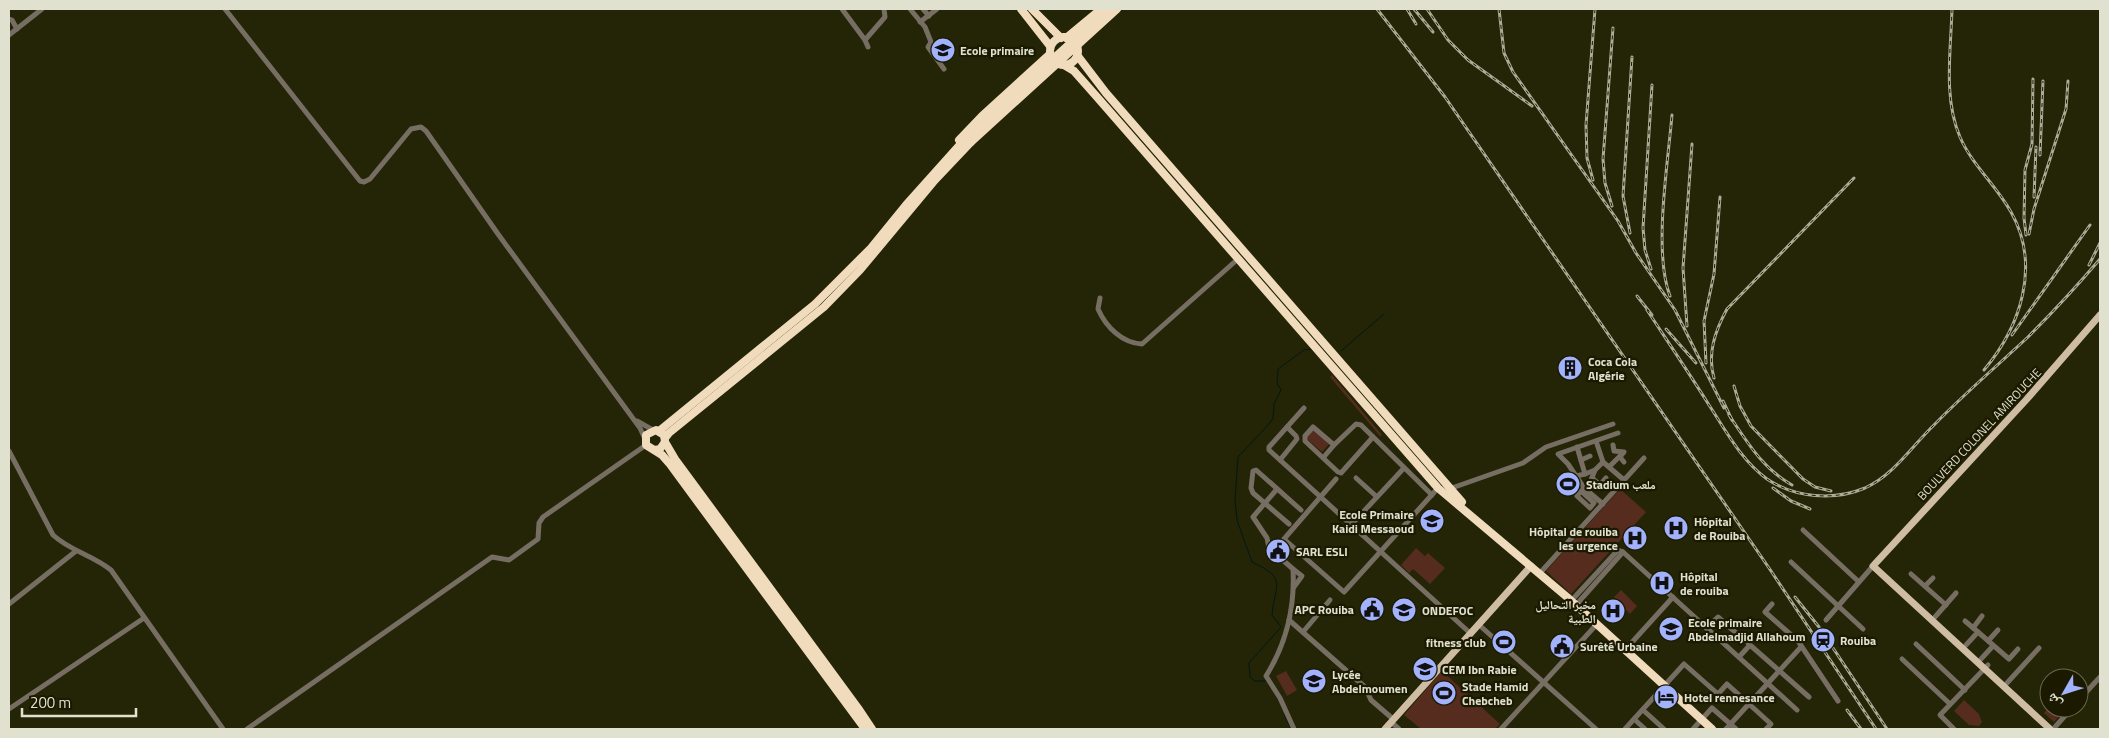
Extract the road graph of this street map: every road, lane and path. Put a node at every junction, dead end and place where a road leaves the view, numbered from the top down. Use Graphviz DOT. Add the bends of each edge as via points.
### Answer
graph roads {
  1 [pos="42,9"];
  2 [pos="225,9"];
  3 [pos="842,9"];
  4 [pos="884,9"];
  5 [pos="910,9"];
  6 [pos="924,9"];
  7 [pos="938,9"];
  8 [pos="1021,9"];
  9 [pos="1032,9"];
  10 [pos="1101,9"];
  11 [pos="1108,9"];
  12 [pos="1117,9"];
  13 [pos="1121,9"];
  14 [pos="929,16"];
  15 [pos="9,19"];
  16 [pos="920,22"];
  17 [pos="17,29"];
  18 [pos="9,36"];
  19 [pos="1064,38"];
  20 [pos="865,40"];
  21 [pos="868,47"];
  22 [pos="1050,50"];
  23 [pos="1077,53"];
  24 [pos="1062,65"];
  25 [pos="944,68"];
  26 [pos="969,140"];
  27 [pos="942,168"];
  28 [pos="1239,258"];
  29 [pos="1100,298"];
  30 [pos="2100,315"];
  31 [pos="1304,408"];
  32 [pos="633,418"];
  33 [pos="1613,424"];
  34 [pos="1287,427"];
  35 [pos="656,430"];
  36 [pos="1618,433"];
  37 [pos="1373,437"];
  38 [pos="665,440"];
  39 [pos="1596,440"];
  40 [pos="646,442"];
  41 [pos="1334,444"];
  42 [pos="1613,446"];
  43 [pos="1577,447"];
  44 [pos="656,450"];
  45 [pos="9,451"];
  46 [pos="1590,456"];
  47 [pos="1323,458"];
  48 [pos="1416,458"];
  49 [pos="1644,458"];
  50 [pos="1280,460"];
  51 [pos="1581,460"];
  52 [pos="1603,462"];
  53 [pos="1609,467"];
  54 [pos="1404,468"];
  55 [pos="1595,470"];
  56 [pos="1585,474"];
  57 [pos="1576,476"];
  58 [pos="1356,478"];
  59 [pos="1592,478"];
  60 [pos="1606,478"];
  61 [pos="1336,479"];
  62 [pos="1624,480"];
  63 [pos="1277,489"];
  64 [pos="1444,490"];
  65 [pos="1432,495"];
  66 [pos="1587,495"];
  67 [pos="1377,497"];
  68 [pos="1320,498"];
  69 [pos="1265,503"];
  70 [pos="1603,504"];
  71 [pos="1301,510"];
  72 [pos="1288,524"];
  73 [pos="1351,525"];
  74 [pos="1803,530"];
  75 [pos="76,551"];
  76 [pos="1380,552"];
  77 [pos="1791,562"];
  78 [pos="1875,564"];
  79 [pos="1531,566"];
  80 [pos="1540,574"];
  81 [pos="1911,574"];
  82 [pos="1933,578"];
  83 [pos="1859,582"];
  84 [pos="1925,586"];
  85 [pos="1956,593"];
  86 [pos="1673,597"];
  87 [pos="1330,600"];
  88 [pos="1573,603"];
  89 [pos="9,604"];
  90 [pos="1772,604"];
  91 [pos="1838,605"];
  92 [pos="1946,605"];
  93 [pos="1982,616"];
  94 [pos="1935,617"];
  95 [pos="144,618"];
  96 [pos="1289,620"];
  97 [pos="1826,620"];
  98 [pos="1965,621"];
  99 [pos="1478,624"];
  100 [pos="1597,624"];
  101 [pos="1706,628"];
  102 [pos="1863,628"];
  103 [pos="1975,630"];
  104 [pos="1998,630"];
  105 [pos="1303,632"];
  106 [pos="1470,633"];
  107 [pos="1750,637"];
  108 [pos="1743,639"];
  109 [pos="1988,641"];
  110 [pos="1916,644"];
  111 [pos="1750,645"];
  112 [pos="1966,645"];
  113 [pos="1993,646"];
  114 [pos="1801,647"];
  115 [pos="2039,648"];
  116 [pos="2018,649"];
  117 [pos="1625,650"];
  118 [pos="1739,657"];
  119 [pos="1902,659"];
  120 [pos="1981,659"];
  121 [pos="1986,667"];
  122 [pos="1779,671"];
  123 [pos="2100,677"];
  124 [pos="1544,683"];
  125 [pos="1768,683"];
  126 [pos="2007,683"];
  127 [pos="1664,686"];
  128 [pos="2089,689"];
  129 [pos="1965,690"];
  130 [pos="1809,697"];
  131 [pos="1838,702"];
  132 [pos="1749,704"];
  133 [pos="1950,704"];
  134 [pos="9,709"];
  135 [pos="1643,710"];
  136 [pos="1797,710"];
  137 [pos="2062,718"];
  138 [pos="1634,719"];
  139 [pos="1702,720"];
  140 [pos="1392,721"];
  141 [pos="1949,724"];
  142 [pos="1728,727"];
  143 [pos="222,729"];
  144 [pos="247,729"];
  145 [pos="865,729"];
  146 [pos="872,729"];
  147 [pos="1294,729"];
  148 [pos="1385,729"];
  149 [pos="1399,729"];
  150 [pos="1501,729"];
  151 [pos="1596,729"];
  152 [pos="1625,729"];
  153 [pos="1643,729"];
  154 [pos="1664,729"];
  155 [pos="1693,729"];
  156 [pos="1712,729"];
  157 [pos="1736,729"];
  158 [pos="1766,729"];
  159 [pos="1944,729"];
  160 [pos="1954,729"];
  161 [pos="2052,729"];
  1 -- 17 [label="street"];
  2 -- 32 [label="street" via="360,180 370,179 411,129 421,126 426,131"];
  3 -- 20 [label="street"];
  4 -- 20 [label="street" via="885,18"];
  5 -- 16 [label="street"];
  6 -- 14 [label="street"];
  7 -- 14 [label="street"];
  8 -- 22 [label="highway"];
  9 -- 19 [label="highway"];
  10 -- 19 [label="highway"];
  11 -- 26 [label="highway, bridge"];
  12 -- 26 [label="highway, bridge"];
  13 -- 23 [label="highway"];
  14 -- 16 [label="street"];
  15 -- 17 [label="street"];
  16 -- 25 [label="street" via="931,40 930,51"];
  17 -- 18 [label="street"];
  19 -- 22 [label="highway" via="1055,40"];
  19 -- 23 [label="highway" via="1073,41"];
  20 -- 21 [label="street"];
  22 -- 24 [label="highway" via="1053,60"];
  22 -- 27 [label="highway" via="945,156"];
  23 -- 24 [label="highway" via="1072,62"];
  23 -- 48 [label="highway" via="1106,93"];
  24 -- 27 [label="highway"];
  24 -- 28 [label="highway" via="1074,71"];
  26 -- 27 [label="highway"];
  27 -- 35 [label="highway" via="871,248 815,304"];
  27 -- 38 [label="highway" via="873,255 824,306 668,432"];
  28 -- 29 [label="street" via="1142,344 1125,340 1108,324 1098,309"];
  28 -- 48 [label="highway"];
  30 -- 78 [label="main road, BOULVERD COLONEL AMIROUCHE"];
  31 -- 34 [label="street"];
  32 -- 35 [label="street"];
  32 -- 40 [label="street"];
  33 -- 64 [label="street" via="1546,447 1524,463"];
  34 -- 50 [label="street" via="1297,439"];
  34 -- 50 [label="street" via="1269,447"];
  35 -- 38 [label="highway"];
  35 -- 40 [label="highway" via="649,432"];
  36 -- 39 [label="street"];
  37 -- 41 [label="street" via="1356,424"];
  37 -- 47 [label="street" via="1341,473"];
  37 -- 54 [label="street"];
  38 -- 44 [label="highway"];
  38 -- 146 [label="highway" via="675,459"];
  39 -- 43 [label="street"];
  39 -- 52 [label="street"];
  40 -- 44 [label="highway"];
  40 -- 144 [label="street" via="543,517 539,523 538,539 521,553 509,560 492,557"];
  41 -- 47 [label="street"];
  41 -- 47 [label="street" via="1314,427 1305,436 1305,441"];
  42 -- 53 [label="street" via="1622,459"];
  43 -- 51 [label="street"];
  43 -- 57 [label="street" via="1558,454"];
  44 -- 145 [label="highway" via="669,463"];
  45 -- 75 [label="street" via="53,535"];
  46 -- 51 [label="street"];
  48 -- 64 [label="highway"];
  49 -- 62 [label="street"];
  50 -- 68 [label="street"];
  51 -- 56 [label="street"];
  52 -- 53 [label="street"];
  52 -- 55 [label="street"];
  53 -- 62 [label="street"];
  54 -- 65 [label="street"];
  54 -- 67 [label="street"];
  55 -- 56 [label="street"];
  55 -- 59 [label="street"];
  56 -- 57 [label="street"];
  57 -- 66 [label="street"];
  58 -- 67 [label="street"];
  59 -- 60 [label="street" via="1600,485"];
  59 -- 66 [label="street"];
  61 -- 68 [label="street"];
  62 -- 70 [label="street"];
  63 -- 69 [label="street"];
  63 -- 69 [label="street" via="1256,470 1252,471 1252,490"];
  63 -- 71 [label="street"];
  64 -- 65 [label="street"];
  64 -- 79 [label="highway"];
  65 -- 76 [label="street"];
  66 -- 70 [label="street"];
  67 -- 73 [label="street"];
  68 -- 73 [label="street"];
  68 -- 76 [label="street" via="1284,540 1344,592"];
  69 -- 72 [label="street"];
  69 -- 96 [label="street" via="1254,515 1254,520 1267,538 1269,548 1302,576 1294,587"];
  70 -- 80 [label="street"];
  73 -- 76 [label="street"];
  74 -- 83 [label="street"];
  75 -- 89 [label="street"];
  75 -- 95 [label="street" via="111,570"];
  76 -- 106 [label="street"];
  77 -- 91 [label="street"];
  78 -- 83 [label="street"];
  78 -- 94 [label="main road"];
  78 -- 121 [label="main road"];
  79 -- 80 [label="highway"];
  79 -- 99 [label="main road"];
  80 -- 88 [label="highway"];
  81 -- 84 [label="street"];
  82 -- 84 [label="street"];
  83 -- 91 [label="street"];
  84 -- 92 [label="street"];
  85 -- 92 [label="street"];
  86 -- 88 [label="street" via="1621,551"];
  86 -- 101 [label="street"];
  86 -- 117 [label="street"];
  87 -- 105 [label="street"];
  88 -- 100 [label="highway"];
  90 -- 114 [label="street" via="1765,612"];
  91 -- 97 [label="street"];
  91 -- 102 [label="street"];
  92 -- 94 [label="street"];
  93 -- 103 [label="street"];
  94 -- 112 [label="main road"];
  95 -- 134 [label="street"];
  95 -- 143 [label="street"];
  96 -- 105 [label="street"];
  96 -- 147 [label="street" via="1278,655 1266,676"];
  98 -- 103 [label="street"];
  99 -- 106 [label="main road"];
  99 -- 124 [label="street"];
  100 -- 117 [label="highway"];
  100 -- 124 [label="street"];
  101 -- 108 [label="street" via="1718,616"];
  101 -- 118 [label="street"];
  103 -- 109 [label="street"];
  103 -- 112 [label="street"];
  104 -- 109 [label="street"];
  105 -- 140 [label="street" via="1365,687 1371,700"];
  106 -- 140 [label="main road"];
  107 -- 108 [label="street"];
  108 -- 111 [label="street"];
  109 -- 113 [label="street"];
  110 -- 129 [label="street"];
  111 -- 118 [label="street"];
  111 -- 122 [label="street"];
  112 -- 120 [label="main road"];
  113 -- 116 [label="street" via="2009,659"];
  113 -- 120 [label="street"];
  114 -- 122 [label="street"];
  114 -- 131 [label="street"];
  115 -- 126 [label="street"];
  117 -- 127 [label="highway"];
  118 -- 125 [label="street"];
  119 -- 133 [label="street"];
  120 -- 121 [label="main road"];
  121 -- 126 [label="main road"];
  121 -- 129 [label="street"];
  121 -- 161 [label="main road"];
  122 -- 125 [label="street"];
  122 -- 130 [label="street"];
  123 -- 128 [label="street"];
  124 -- 150 [label="street"];
  124 -- 151 [label="street"];
  125 -- 132 [label="street"];
  125 -- 136 [label="street"];
  126 -- 161 [label="main road"];
  127 -- 132 [label="street" via="1684,664 1718,694 1726,684"];
  127 -- 135 [label="street"];
  127 -- 139 [label="highway"];
  129 -- 133 [label="street"];
  132 -- 142 [label="street"];
  132 -- 158 [label="street" via="1771,724"];
  133 -- 141 [label="street" via="1940,715"];
  135 -- 138 [label="street"];
  135 -- 154 [label="street"];
  137 -- 161 [label="street"];
  138 -- 152 [label="street"];
  138 -- 153 [label="street"];
  139 -- 142 [label="street" via="1712,708"];
  139 -- 155 [label="street"];
  139 -- 156 [label="highway"];
  140 -- 148 [label="main road"];
  140 -- 149 [label="street"];
  141 -- 159 [label="street"];
  141 -- 160 [label="street"];
  142 -- 157 [label="street"];
}
